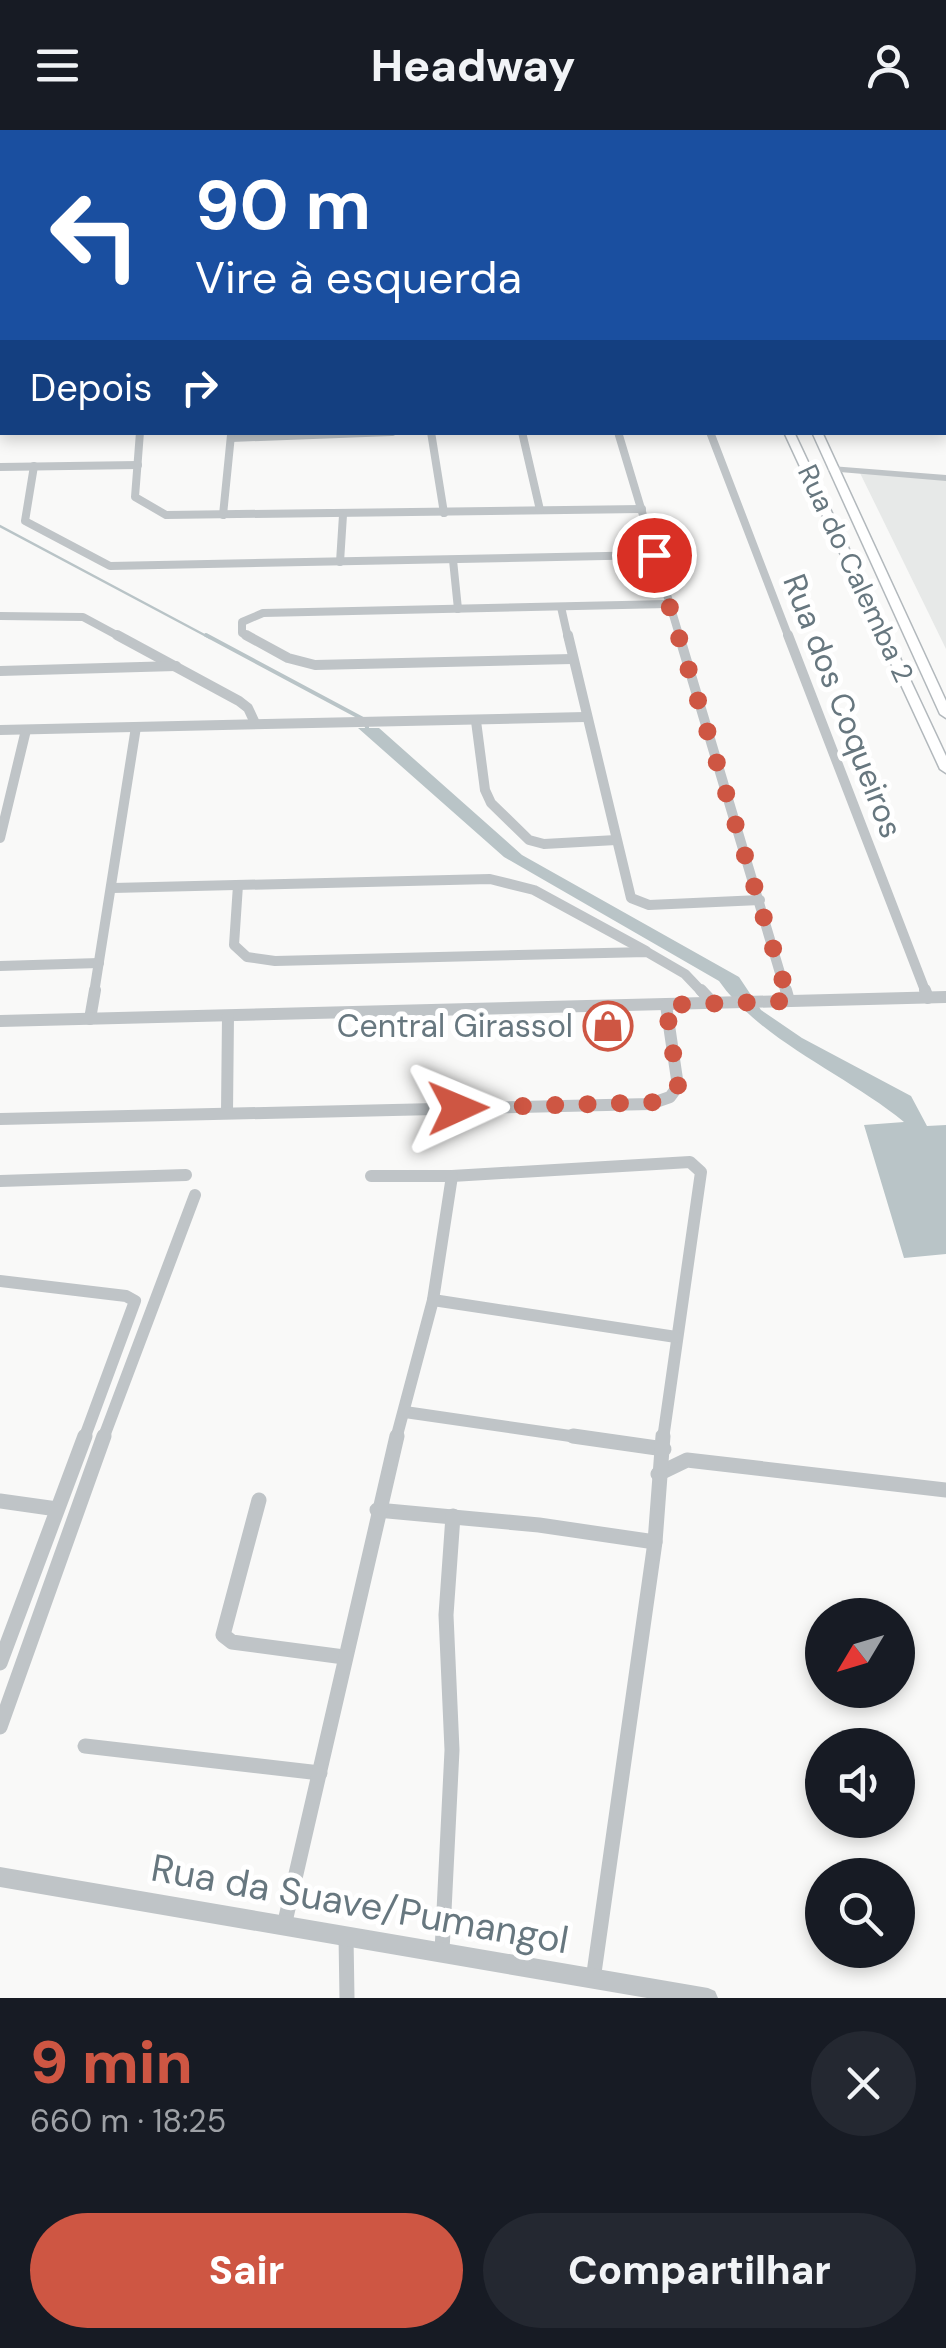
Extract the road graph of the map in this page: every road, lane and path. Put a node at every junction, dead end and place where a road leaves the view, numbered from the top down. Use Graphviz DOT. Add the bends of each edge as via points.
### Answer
graph roads {
  1 [pos="140,435"];
  2 [pos="231,435"];
  3 [pos="431,435"];
  4 [pos="523,435"];
  5 [pos="619,435"];
  6 [pos="711,435"];
  7 [pos="791,435"];
  8 [pos="818,435"];
  9 [pos="138,465"];
  10 [pos="34,466"];
  11 [pos="0,467"];
  12 [pos="830,469"];
  13 [pos="946,478"];
  14 [pos="642,509"];
  15 [pos="540,510"];
  16 [pos="444,513"];
  17 [pos="223,515"];
  18 [pos="343,515"];
  19 [pos="654,555"];
  20 [pos="453,560"];
  21 [pos="340,562"];
  22 [pos="668,604"];
  23 [pos="562,608"];
  24 [pos="458,609"];
  25 [pos="0,616"];
  26 [pos="572,659"];
  27 [pos="178,666"];
  28 [pos="0,670"];
  29 [pos="946,714"];
  30 [pos="585,716"];
  31 [pos="476,721"];
  32 [pos="254,724"];
  33 [pos="136,727"];
  34 [pos="0,730"];
  35 [pos="26,730"];
  36 [pos="946,768"];
  37 [pos="0,838"];
  38 [pos="616,840"];
  39 [pos="238,885"];
  40 [pos="113,888"];
  41 [pos="760,900"];
  42 [pos="647,952"];
  43 [pos="99,963"];
  44 [pos="0,966"];
  45 [pos="928,998"];
  46 [pos="946,998"];
  47 [pos="789,1001"];
  48 [pos="714,1004"];
  49 [pos="666,1005"];
  50 [pos="228,1016"];
  51 [pos="90,1019"];
  52 [pos="0,1021"];
  53 [pos="227,1112"];
  54 [pos="0,1119"];
  55 [pos="186,1176"];
  56 [pos="371,1176"];
  57 [pos="452,1176"];
  58 [pos="0,1181"];
  59 [pos="195,1195"];
  60 [pos="0,1282"];
  61 [pos="432,1300"];
  62 [pos="676,1337"];
  63 [pos="405,1412"];
  64 [pos="664,1448"];
  65 [pos="658,1474"];
  66 [pos="946,1490"];
  67 [pos="259,1500"];
  68 [pos="0,1501"];
  69 [pos="57,1509"];
  70 [pos="377,1510"];
  71 [pos="453,1516"];
  72 [pos="655,1542"];
  73 [pos="344,1657"];
  74 [pos="0,1662"];
  75 [pos="1,1720"];
  76 [pos="86,1746"];
  77 [pos="320,1774"];
  78 [pos="0,1877"];
  79 [pos="284,1926"];
  80 [pos="346,1936"];
  81 [pos="442,1950"];
  82 [pos="593,1980"];
  83 [pos="635,1992"];
  84 [pos="347,1998"];
  85 [pos="708,1998"];
  1 -- 9 [label="street"];
  2 -- 17 [label="street"];
  3 -- 16 [label="street"];
  4 -- 15 [label="street"];
  5 -- 14 [label="street"];
  6 -- 45 [label="street, Rua dos Coqueiros"];
  7 -- 36 [label="main road, Rua do Calemba 2"];
  8 -- 12 [label="main road, Rua do Calemba 2"];
  9 -- 10 [label="street"];
  9 -- 17 [label="street" via="135,496 145,506 166,515"];
  10 -- 11 [label="street"];
  10 -- 21 [label="street" via="25,520 110,566"];
  12 -- 13 [label="street"];
  12 -- 29 [label="main road, Rua do Calemba 2"];
  14 -- 15 [label="street"];
  14 -- 19 [label="street"];
  15 -- 16 [label="street"];
  16 -- 18 [label="street"];
  17 -- 18 [label="street"];
  18 -- 21 [label="street"];
  19 -- 20 [label="street"];
  19 -- 22 [label="street"];
  20 -- 21 [label="street"];
  20 -- 24 [label="street"];
  22 -- 23 [label="street"];
  22 -- 41 [label="street"];
  23 -- 24 [label="street"];
  23 -- 26 [label="street"];
  24 -- 26 [label="street" via="263,614 240,628 288,658 315,665"];
  25 -- 27 [label="street" via="83,618"];
  26 -- 30 [label="street"];
  27 -- 28 [label="street"];
  27 -- 32 [label="street" via="240,701"];
  30 -- 31 [label="street"];
  30 -- 38 [label="street"];
  31 -- 32 [label="street"];
  31 -- 38 [label="street" via="485,790 529,840"];
  32 -- 33 [label="street"];
  33 -- 35 [label="street"];
  33 -- 40 [label="street"];
  34 -- 35 [label="street"];
  35 -- 37 [label="street"];
  38 -- 41 [label="street" via="634,901"];
  39 -- 40 [label="street"];
  39 -- 42 [label="street" via="513,882"];
  39 -- 42 [label="street" via="234,945 247,956 306,961"];
  40 -- 43 [label="street"];
  41 -- 47 [label="street"];
  42 -- 48 [label="street" via="685,974"];
  43 -- 44 [label="street"];
  43 -- 51 [label="street"];
  45 -- 46 [label="street"];
  45 -- 47 [label="street"];
  47 -- 48 [label="street"];
  48 -- 49 [label="street"];
  49 -- 50 [label="street"];
  49 -- 53 [label="street" via="678,1086 650,1104"];
  50 -- 51 [label="street"];
  50 -- 53 [label="street"];
  51 -- 52 [label="street"];
  53 -- 54 [label="street"];
  55 -- 58 [label="street"];
  56 -- 57 [label="street"];
  57 -- 61 [label="street"];
  57 -- 62 [label="street" via="698,1166"];
  59 -- 75 [label="street"];
  60 -- 69 [label="street" via="134,1302"];
  61 -- 62 [label="street"];
  61 -- 63 [label="street"];
  62 -- 64 [label="street"];
  63 -- 64 [label="street"];
  63 -- 70 [label="street"];
  64 -- 65 [label="street"];
  65 -- 66 [label="street" via="687,1460"];
  65 -- 72 [label="street"];
  67 -- 73 [label="street" via="223,1635 232,1642"];
  68 -- 69 [label="street"];
  69 -- 74 [label="street"];
  70 -- 71 [label="street"];
  70 -- 73 [label="street"];
  71 -- 72 [label="street"];
  71 -- 81 [label="street"];
  72 -- 82 [label="street"];
  73 -- 77 [label="street"];
  76 -- 77 [label="street"];
  77 -- 79 [label="street"];
  78 -- 79 [label="street, Rua da Suave/Pumangol"];
  79 -- 80 [label="street, Rua da Suave/Pumangol"];
  80 -- 81 [label="street, Rua da Suave/Pumangol"];
  80 -- 84 [label="street"];
  81 -- 82 [label="street, Rua da Suave/Pumangol"];
  82 -- 83 [label="street, Rua da Suave/Pumangol"];
  83 -- 85 [label="street, Rua da Suave/Pumangol"];
}
